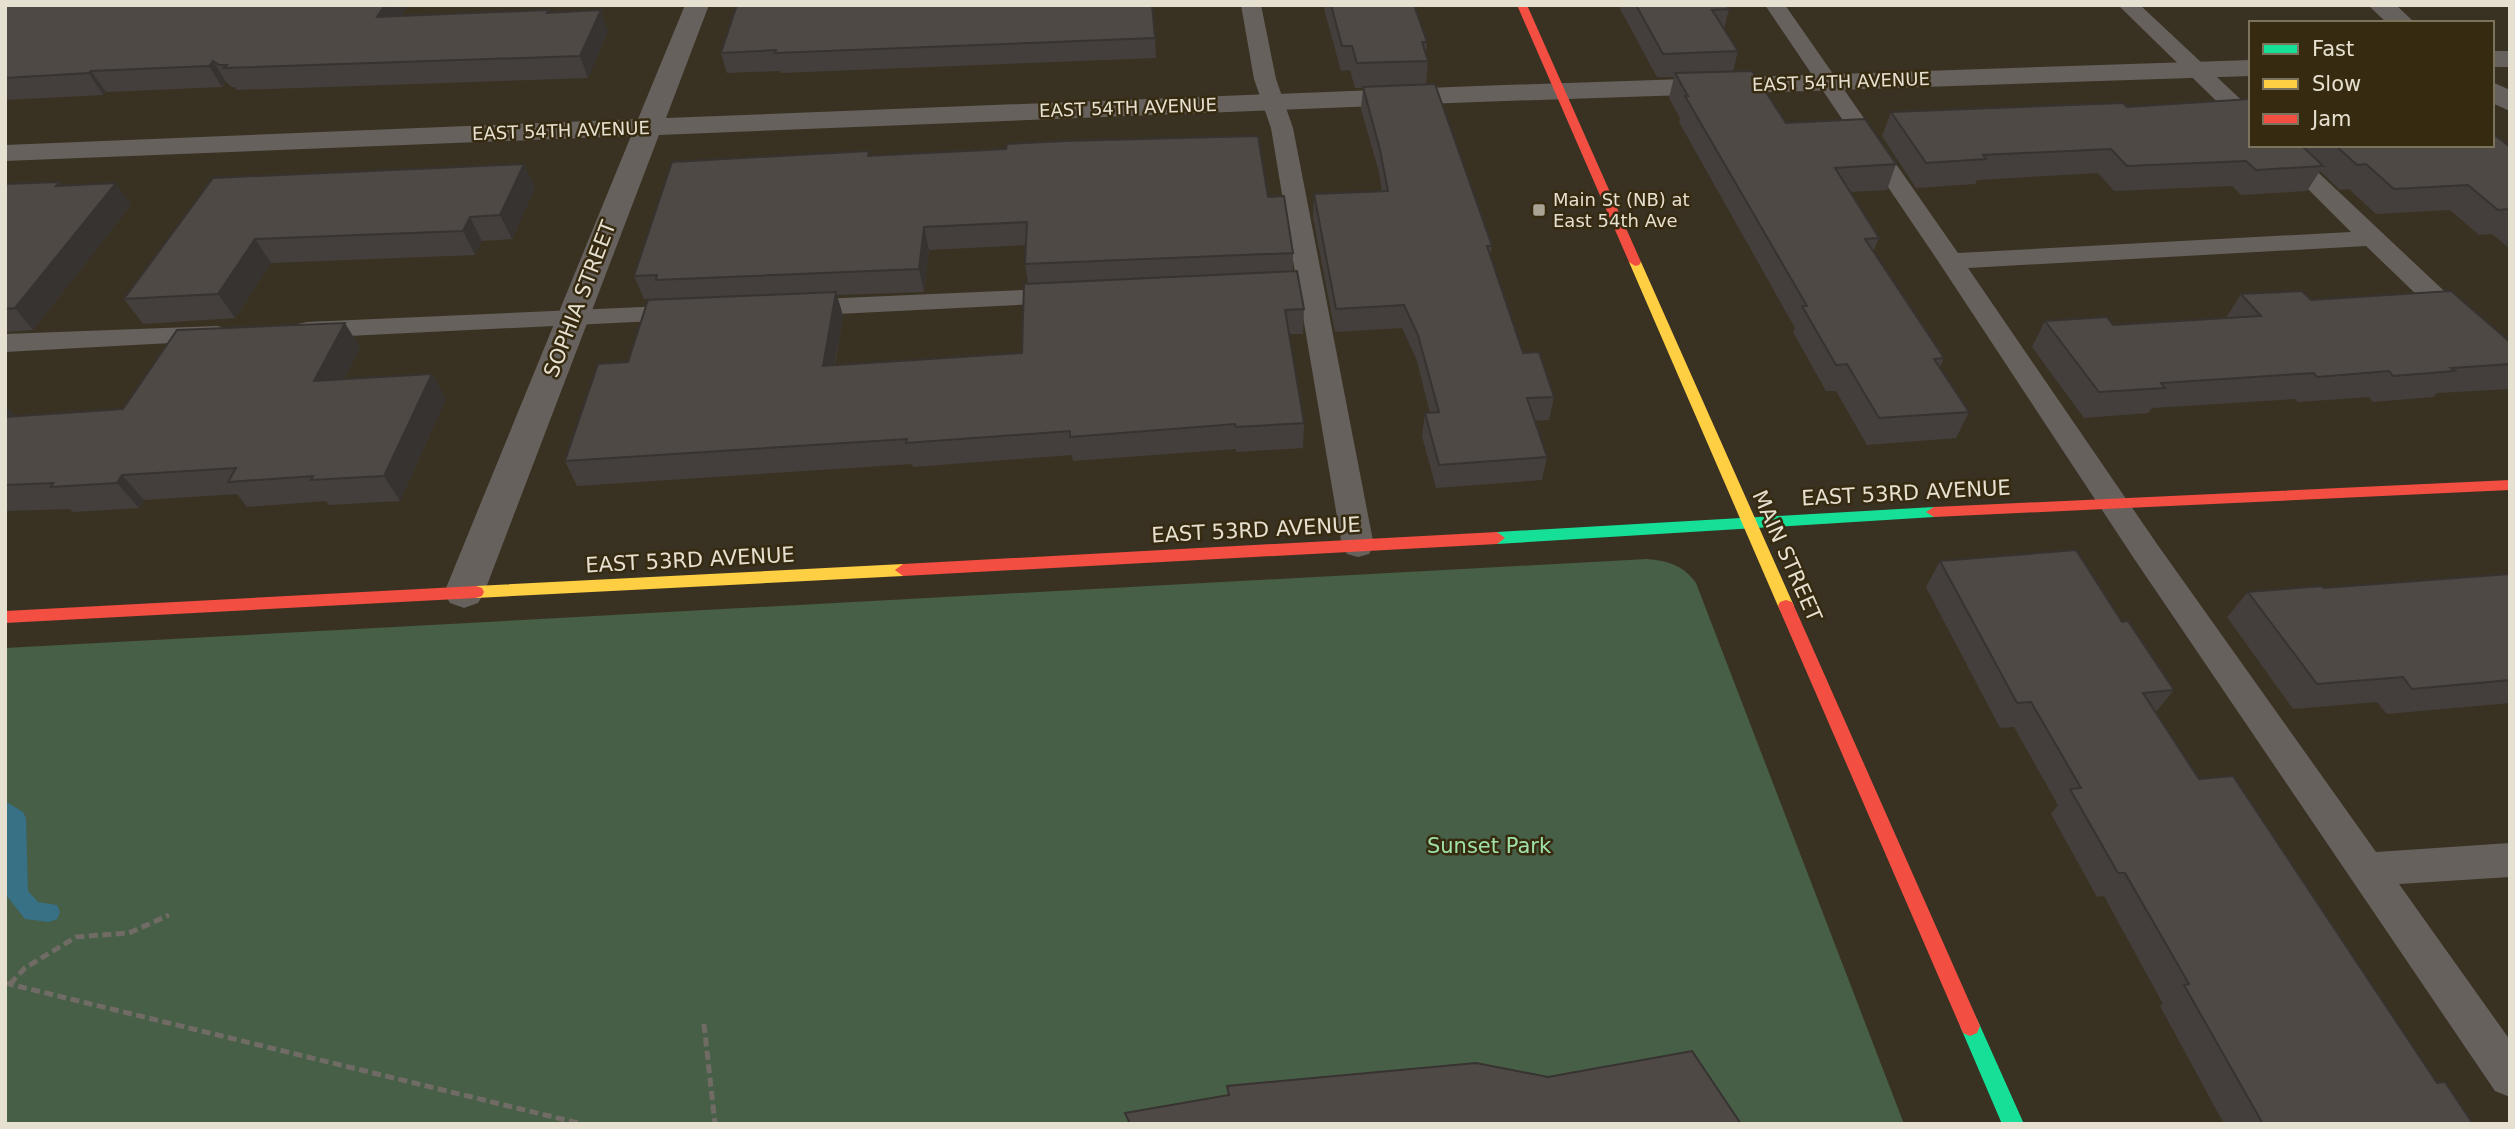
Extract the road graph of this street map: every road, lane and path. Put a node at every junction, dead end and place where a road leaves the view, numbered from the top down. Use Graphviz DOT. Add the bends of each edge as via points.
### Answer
graph roads {
  1 [pos="697,5"];
  2 [pos="1251,5"];
  3 [pos="1522,5"];
  4 [pos="1775,5"];
  5 [pos="2128,5"];
  6 [pos="2380,5"];
  7 [pos="2400,21"];
  8 [pos="2249,68"];
  9 [pos="2197,70"];
  10 [pos="1829,83"];
  11 [pos="1559,91"];
  12 [pos="2494,91"];
  13 [pos="1273,102"];
  14 [pos="2510,103"];
  15 [pos="2249,120"];
  16 [pos="648,127"];
  17 [pos="2277,147"];
  18 [pos="5,153"];
  19 [pos="2371,238"];
  20 [pos="1951,261"];
  21 [pos="1312,285"];
  22 [pos="1229,288"];
  23 [pos="1090,295"];
  24 [pos="770,309"];
  25 [pos="715,311"];
  26 [pos="573,318"];
  27 [pos="282,331"];
  28 [pos="241,333"];
  29 [pos="5,343"];
  30 [pos="2510,369"];
  31 [pos="2510,485"];
  32 [pos="2111,502"];
  33 [pos="1750,523"];
  34 [pos="1358,546"];
  35 [pos="464,593"];
  36 [pos="5,617"];
  37 [pos="2510,860"];
  38 [pos="2366,869"];
  39 [pos="170,915"];
  40 [pos="8,984"];
  41 [pos="704,1024"];
  42 [pos="2510,1076"];
  43 [pos="582,1124"];
  44 [pos="715,1124"];
  45 [pos="2013,1124"];
  1 -- 16 [label="street, SOPHIA STREET"];
  2 -- 13 [label="lane"];
  3 -- 11 [label="street, MAIN STREET"];
  4 -- 10 [label="lane"];
  5 -- 9 [label="lane"];
  6 -- 7 [label="street"];
  8 -- 9 [label="street, EAST 54TH AVENUE"];
  9 -- 10 [label="street, EAST 54TH AVENUE"];
  9 -- 15 [label="lane"];
  10 -- 11 [label="street, EAST 54TH AVENUE"];
  10 -- 20 [label="lane"];
  11 -- 13 [label="street, EAST 54TH AVENUE"];
  11 -- 33 [label="street, MAIN STREET"];
  12 -- 14 [label="street"];
  13 -- 16 [label="street, EAST 54TH AVENUE"];
  13 -- 21 [label="lane"];
  16 -- 18 [label="street, EAST 54TH AVENUE"];
  16 -- 26 [label="street, SOPHIA STREET"];
  17 -- 19 [label="lane"];
  19 -- 20 [label="lane"];
  19 -- 30 [label="lane"];
  20 -- 32 [label="lane"];
  21 -- 22 [label="lane"];
  21 -- 34 [label="lane"];
  23 -- 24 [label="lane"];
  25 -- 26 [label="lane"];
  26 -- 27 [label="lane"];
  26 -- 35 [label="street, SOPHIA STREET"];
  28 -- 29 [label="lane"];
  31 -- 32 [label="street, EAST 53RD AVENUE"];
  32 -- 33 [label="street, EAST 53RD AVENUE"];
  32 -- 38 [label="lane"];
  33 -- 34 [label="street, EAST 53RD AVENUE"];
  33 -- 45 [label="street, MAIN STREET"];
  34 -- 35 [label="street, EAST 53RD AVENUE"];
  35 -- 36 [label="street, EAST 53RD AVENUE"];
  37 -- 38 [label="lane"];
  38 -- 42 [label="lane"];
  39 -- 40 [label="path" via="129,933 76,937"];
  40 -- 43 [label="path"];
  41 -- 44 [label="path"];
}
